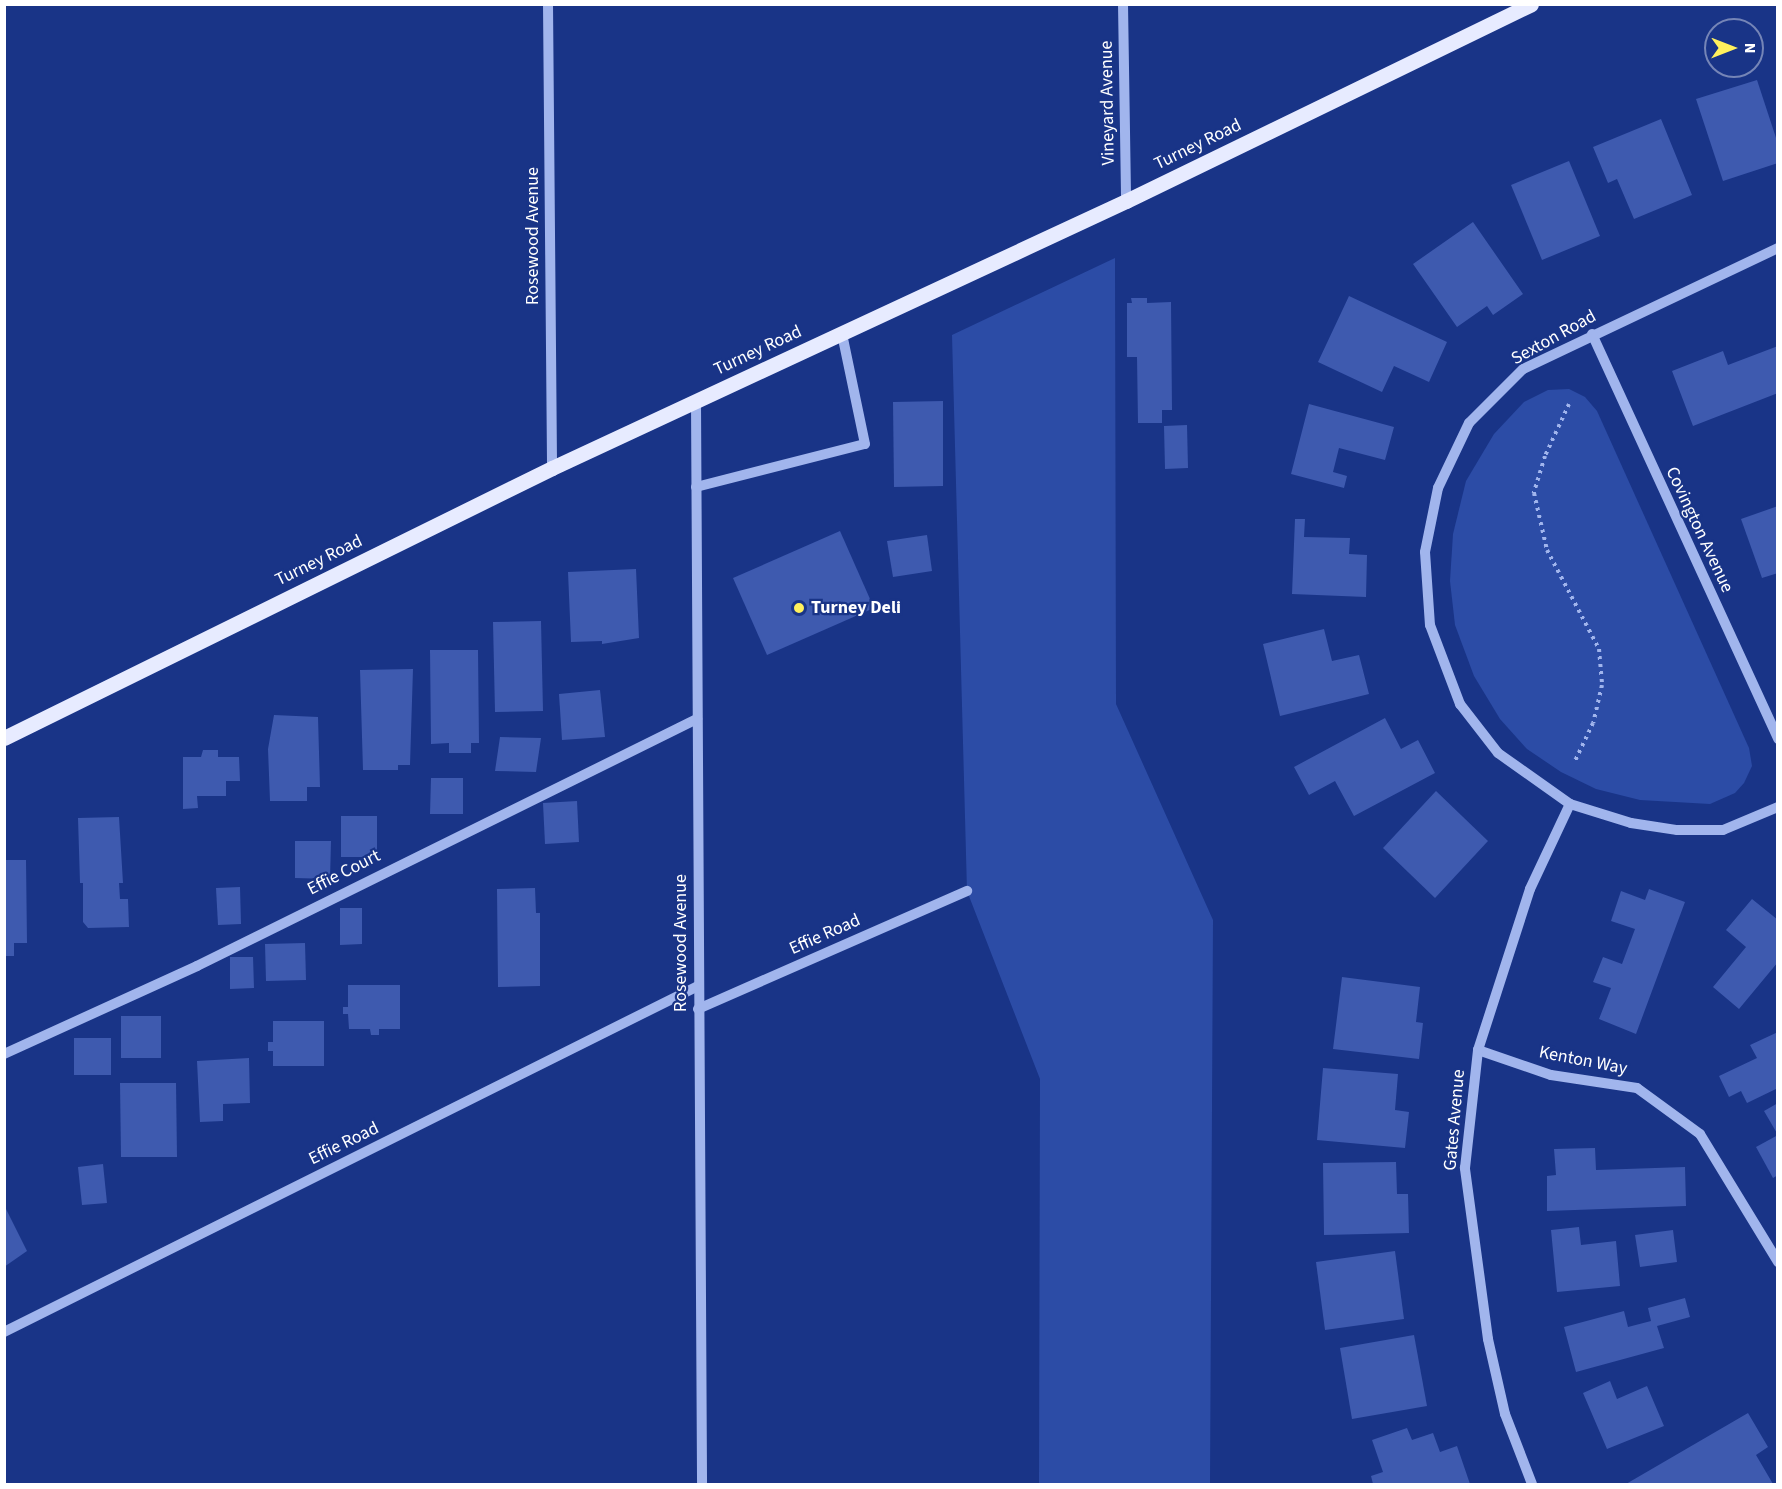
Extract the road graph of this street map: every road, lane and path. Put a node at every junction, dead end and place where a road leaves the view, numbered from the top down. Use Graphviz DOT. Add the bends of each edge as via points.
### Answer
graph roads {
  1 [pos="548,4"];
  2 [pos="1123,4"];
  3 [pos="1531,4"];
  4 [pos="1126,201"];
  5 [pos="1778,248"];
  6 [pos="842,334"];
  7 [pos="1592,334"];
  8 [pos="696,402"];
  9 [pos="1569,404"];
  10 [pos="552,468"];
  11 [pos="696,487"];
  12 [pos="697,719"];
  13 [pos="4,738"];
  14 [pos="1778,739"];
  15 [pos="1575,761"];
  16 [pos="1570,804"];
  17 [pos="1778,807"];
  18 [pos="967,891"];
  19 [pos="698,986"];
  20 [pos="698,1010"];
  21 [pos="1478,1050"];
  22 [pos="4,1054"];
  23 [pos="1778,1262"];
  24 [pos="4,1332"];
  25 [pos="702,1485"];
  26 [pos="1532,1485"];
  1 -- 10 [label="street, Rosewood Avenue"];
  2 -- 4 [label="street, Vineyard Avenue"];
  3 -- 4 [label="main road, Turney Road"];
  4 -- 6 [label="main road, Turney Road"];
  5 -- 7 [label="street, Sexton Road"];
  6 -- 8 [label="main road, Turney Road"];
  6 -- 11 [label="street" via="865,444"];
  7 -- 14 [label="street, Covington Avenue"];
  7 -- 16 [label="street, Sexton Road" via="1523,369 1469,423 1438,488 1425,552 1430,625 1460,704 1498,753"];
  8 -- 10 [label="main road, Turney Road"];
  8 -- 11 [label="street, Rosewood Avenue"];
  9 -- 15 [label="path" via="1545,456 1534,493 1547,550 1599,649 1602,685 1593,723"];
  10 -- 13 [label="main road, Turney Road"];
  11 -- 12 [label="street, Rosewood Avenue"];
  12 -- 19 [label="street, Rosewood Avenue"];
  12 -- 22 [label="street, Effie Court" via="197,966"];
  16 -- 17 [label="street, Sexton Road" via="1631,823 1677,830 1723,830"];
  16 -- 21 [label="street, Gates Avenue" via="1530,889"];
  18 -- 20 [label="street, Effie Road"];
  19 -- 20 [label="street, Rosewood Avenue"];
  19 -- 24 [label="street, Effie Road"];
  20 -- 25 [label="street, Rosewood Avenue"];
  21 -- 23 [label="street, Kenton Way" via="1551,1075 1637,1088 1700,1134"];
  21 -- 26 [label="street, Gates Avenue" via="1465,1167 1488,1339 1505,1414"];
}
